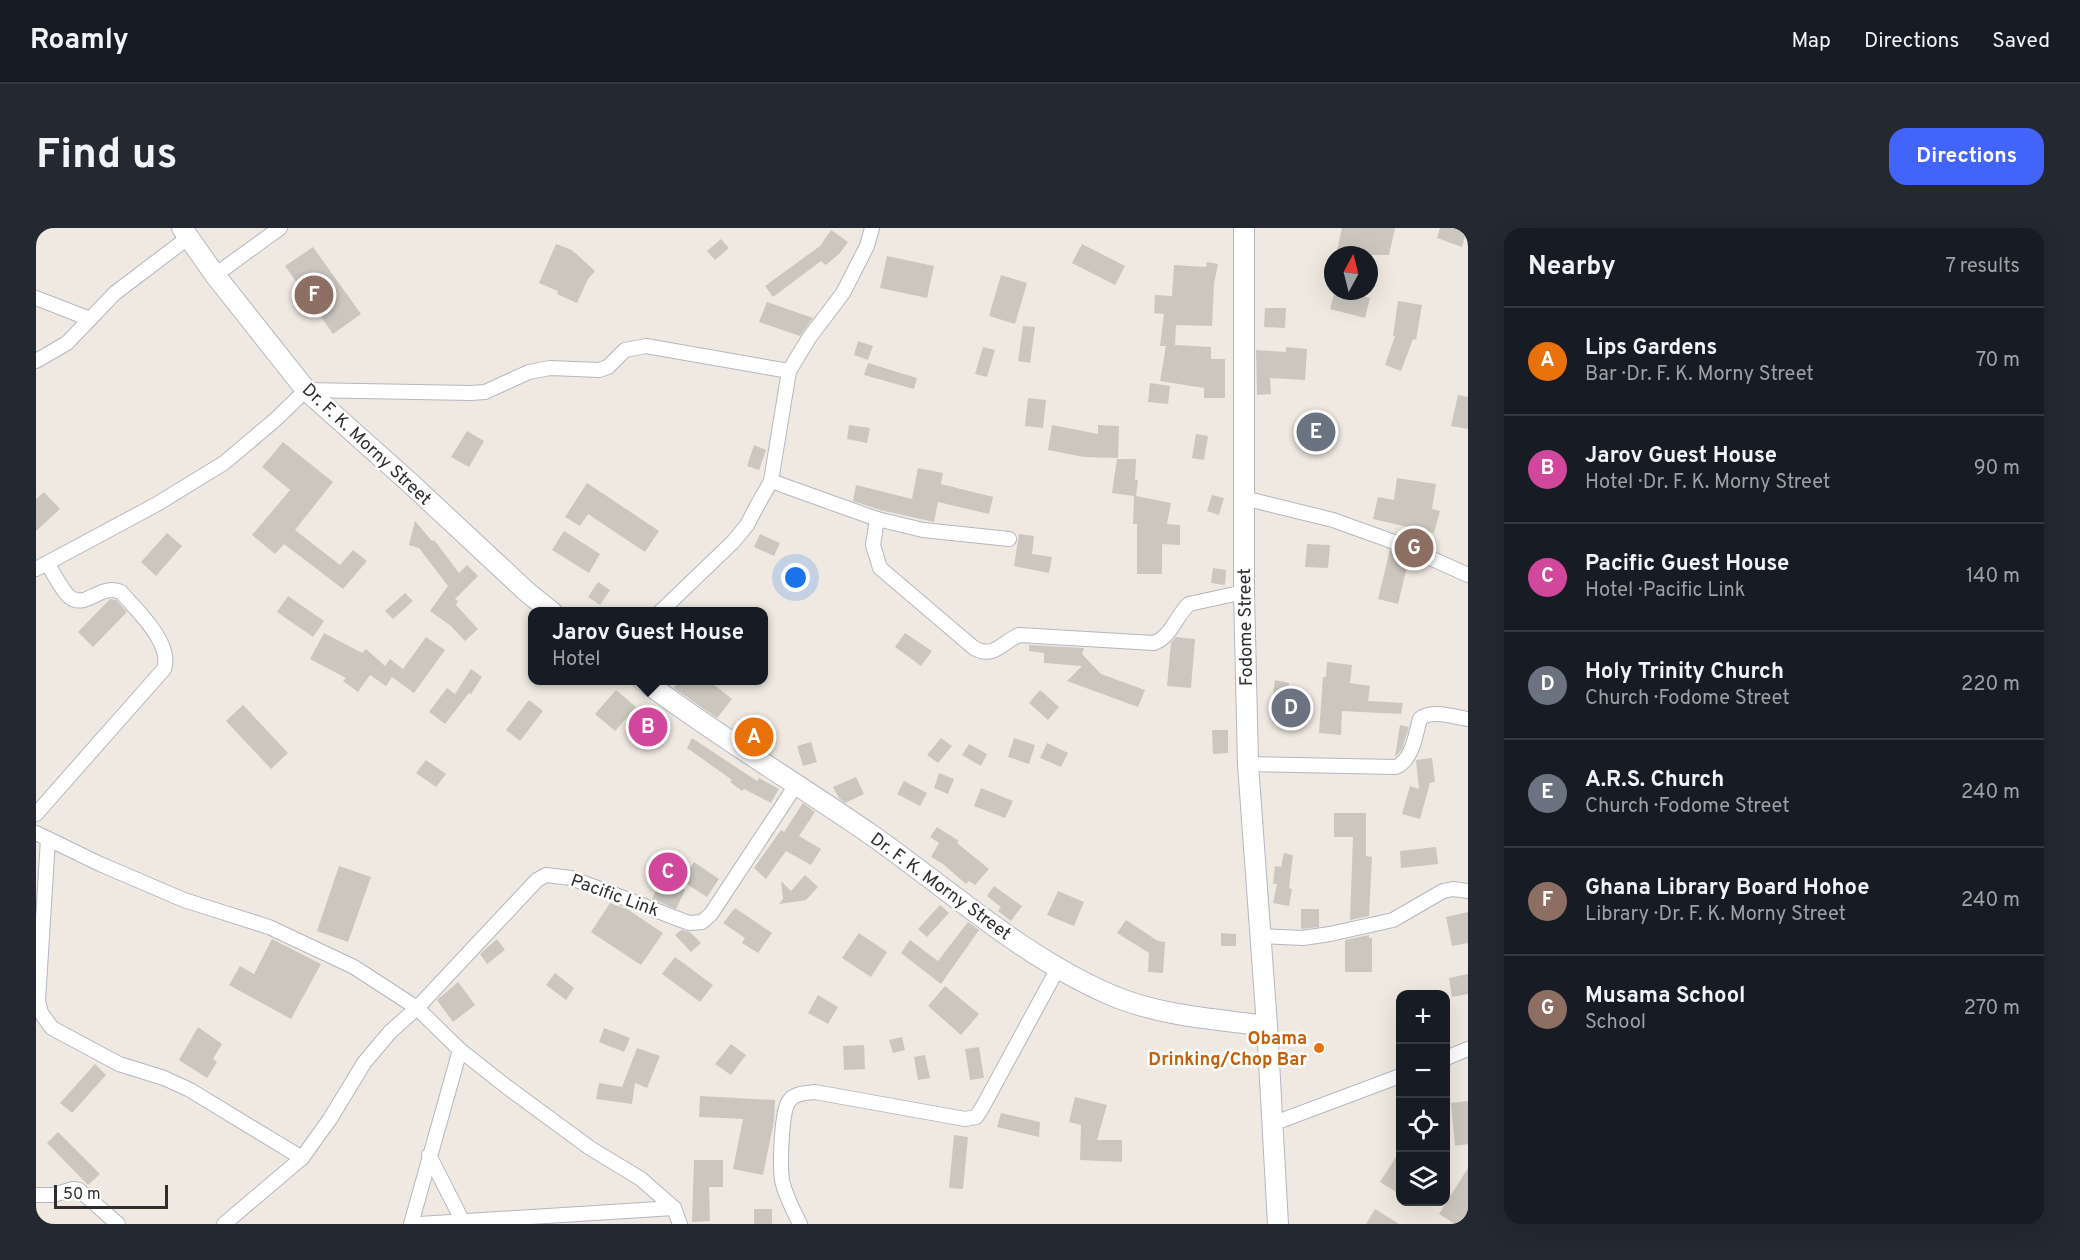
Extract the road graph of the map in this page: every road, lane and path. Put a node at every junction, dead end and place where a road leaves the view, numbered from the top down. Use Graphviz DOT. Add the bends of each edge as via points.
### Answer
graph roads {
  1 [pos="280,228"];
  2 [pos="872,228"];
  3 [pos="1244,228"];
  4 [pos="185,233"];
  5 [pos="215,275"];
  6 [pos="36,298"];
  7 [pos="90,319"];
  8 [pos="36,362"];
  9 [pos="789,371"];
  10 [pos="306,390"];
  11 [pos="771,481"];
  12 [pos="1244,498"];
  13 [pos="877,519"];
  14 [pos="1009,539"];
  15 [pos="41,566"];
  16 [pos="1468,575"];
  17 [pos="1244,592"];
  18 [pos="546,607"];
  19 [pos="665,607"];
  20 [pos="649,685"];
  21 [pos="1468,719"];
  22 [pos="1248,764"];
  23 [pos="796,785"];
  24 [pos="36,814"];
  25 [pos="42,836"];
  26 [pos="1468,891"];
  27 [pos="1261,936"];
  28 [pos="1058,968"];
  29 [pos="417,1008"];
  30 [pos="1267,1026"];
  31 [pos="1468,1049"];
  32 [pos="460,1050"];
  33 [pos="1450,1056"];
  34 [pos="1396,1078"];
  35 [pos="1272,1124"];
  36 [pos="429,1155"];
  37 [pos="302,1158"];
  38 [pos="36,1195"];
  39 [pos="674,1208"];
  40 [pos="463,1223"];
  41 [pos="118,1224"];
  42 [pos="224,1224"];
  43 [pos="411,1224"];
  44 [pos="419,1224"];
  45 [pos="680,1224"];
  46 [pos="800,1224"];
  47 [pos="1278,1224"];
  1 -- 5 [label="street"];
  2 -- 9 [label="street" via="843,293"];
  3 -- 12 [label="street, Fodome Street"];
  4 -- 5 [label="street, Dr. F. K. Morny Street"];
  4 -- 7 [label="street"];
  5 -- 10 [label="street, Dr. F. K. Morny Street"];
  6 -- 7 [label="street"];
  7 -- 8 [label="street" via="67,343"];
  9 -- 10 [label="street" via="646,346 625,350 608,367 599,370 550,368 529,372 485,392"];
  9 -- 11 [label="street"];
  10 -- 15 [label="street" via="224,463"];
  10 -- 18 [label="street, Dr. F. K. Morny Street"];
  11 -- 13 [label="street"];
  11 -- 19 [label="street" via="733,542"];
  12 -- 16 [label="street" via="1333,520"];
  12 -- 17 [label="street, Fodome Street"];
  13 -- 14 [label="street" via="923,530"];
  13 -- 17 [label="street" via="873,545 880,568 980,651 997,650 1019,635 1154,643 1167,636 1189,604"];
  15 -- 24 [label="street" via="78,601 102,591 121,592 159,638 166,664"];
  17 -- 22 [label="street, Fodome Street"];
  20 -- 23 [label="street, Dr. F. K. Morny Street"];
  21 -- 22 [label="street" via="1425,716 1420,720 1408,757 1396,767"];
  22 -- 27 [label="street, Fodome Street"];
  23 -- 28 [label="street, Dr. F. K. Morny Street"];
  23 -- 29 [label="street, Pacific Link" via="702,922 689,923 571,878 546,875"];
  25 -- 29 [label="street" via="184,900 269,927 354,967"];
  25 -- 37 [label="street" via="38,1001 40,1013 51,1028 119,1064 190,1090"];
  26 -- 27 [label="street" via="1443,891 1393,920 1330,934 1303,938"];
  27 -- 30 [label="street, Fodome Street"];
  28 -- 30 [label="street, Dr. F. K. Morny Street" via="1113,996 1161,1011"];
  28 -- 46 [label="street" via="976,1116 966,1119 814,1092 802,1093 789,1101 781,1145 783,1181"];
  29 -- 32 [label="street"];
  29 -- 37 [label="street" via="364,1063"];
  30 -- 35 [label="street, Fodome Street"];
  31 -- 33 [label="street"];
  32 -- 36 [label="street"];
  32 -- 39 [label="street" via="590,1148 642,1179"];
  34 -- 35 [label="street"];
  35 -- 47 [label="street, Fodome Street"];
  36 -- 40 [label="street"];
  36 -- 43 [label="street"];
  37 -- 42 [label="street"];
  38 -- 41 [label="street" via="80,1190"];
  39 -- 40 [label="street"];
  39 -- 45 [label="street"];
  40 -- 44 [label="street"];
}
